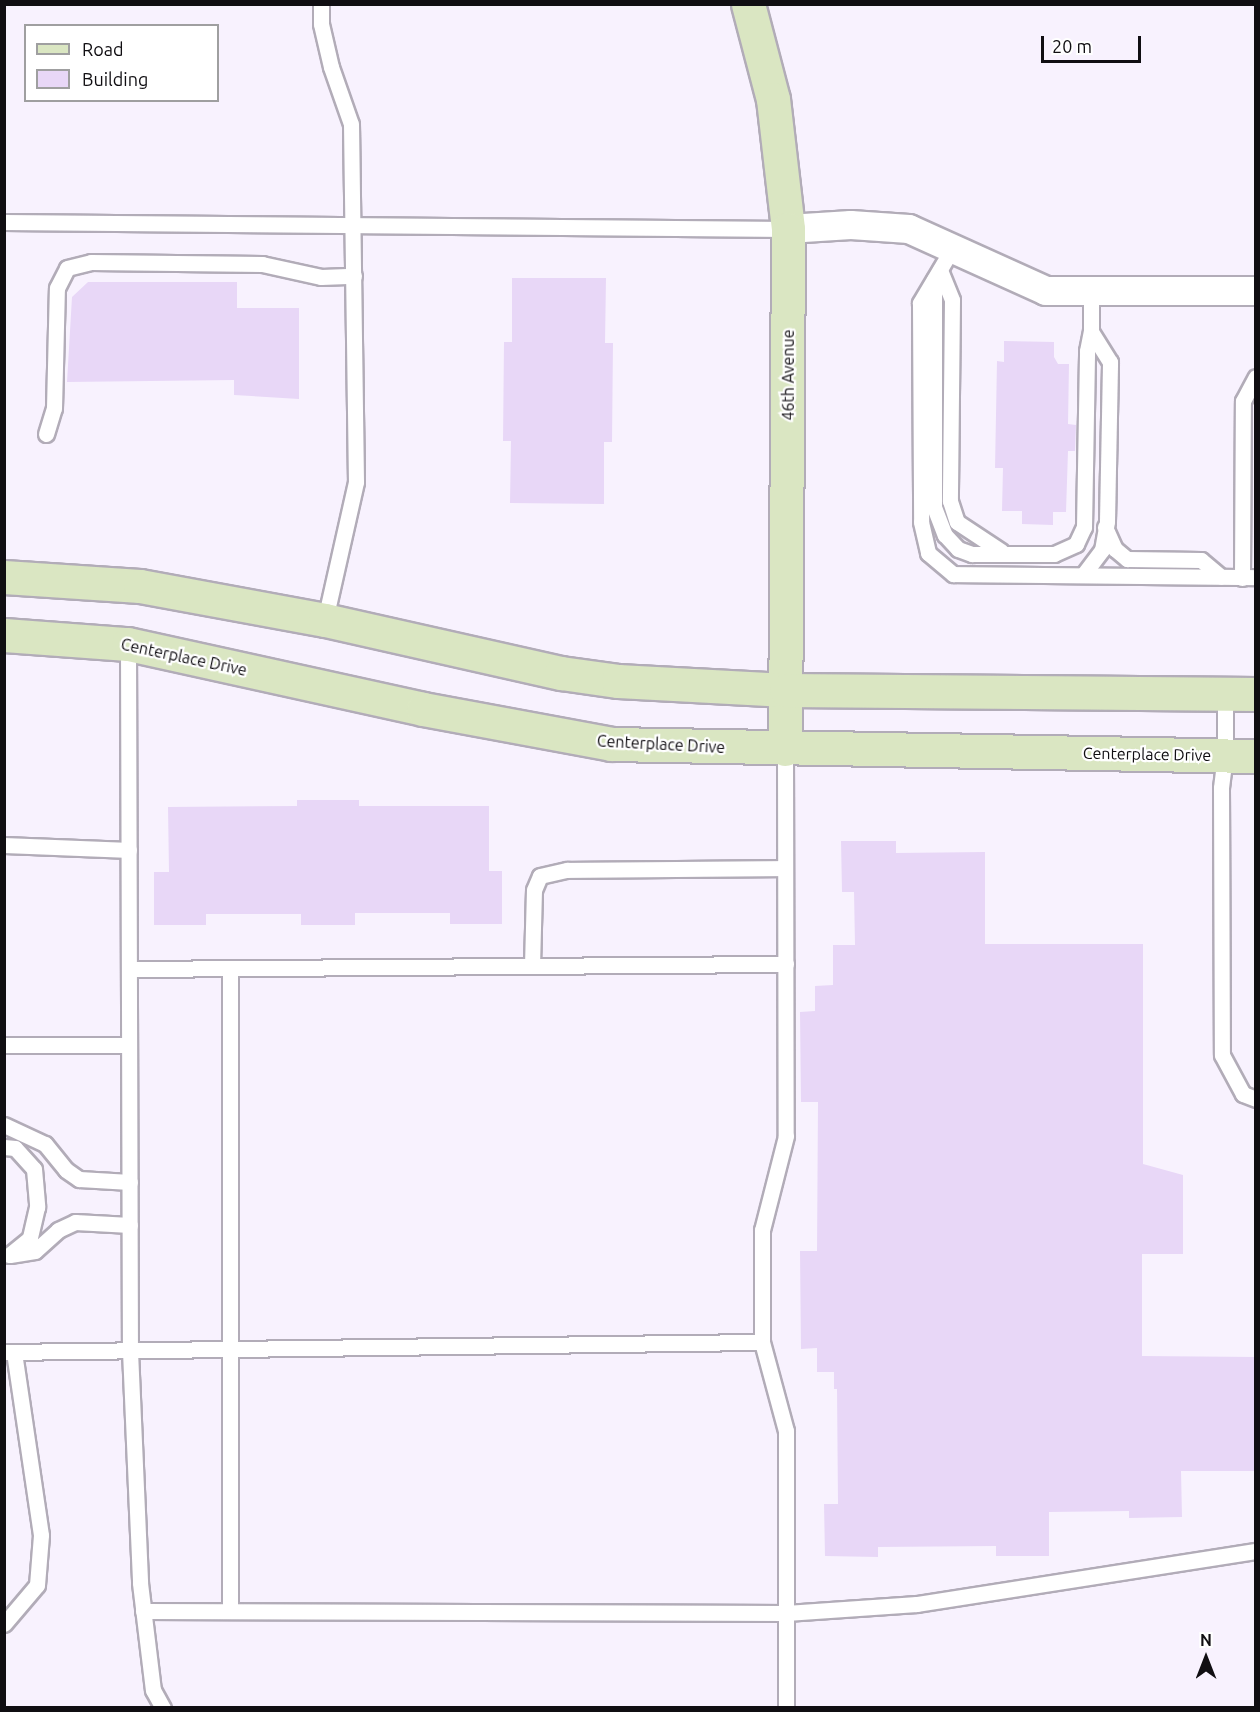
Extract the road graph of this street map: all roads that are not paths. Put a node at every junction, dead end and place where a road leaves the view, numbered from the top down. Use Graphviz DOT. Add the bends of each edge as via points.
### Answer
graph roads {
  1 [pos="321,4"];
  2 [pos="748,4"];
  3 [pos="4,222"];
  4 [pos="353,226"];
  5 [pos="788,229"];
  6 [pos="942,266"];
  7 [pos="354,276"];
  8 [pos="1091,291"];
  9 [pos="1256,291"];
  10 [pos="1091,331"];
  11 [pos="1256,376"];
  12 [pos="46,434"];
  13 [pos="1106,527"];
  14 [pos="1083,575"];
  15 [pos="4,577"];
  16 [pos="1221,577"];
  17 [pos="1249,578"];
  18 [pos="325,620"];
  19 [pos="4,635"];
  20 [pos="128,644"];
  21 [pos="786,690"];
  22 [pos="1240,693"];
  23 [pos="786,749"];
  24 [pos="1240,755"];
  25 [pos="4,845"];
  26 [pos="129,850"];
  27 [pos="786,868"];
  28 [pos="786,964"];
  29 [pos="532,966"];
  30 [pos="230,968"];
  31 [pos="129,969"];
  32 [pos="4,1045"];
  33 [pos="129,1045"];
  34 [pos="1256,1099"];
  35 [pos="4,1125"];
  36 [pos="4,1147"];
  37 [pos="130,1182"];
  38 [pos="130,1225"];
  39 [pos="7,1255"];
  40 [pos="762,1342"];
  41 [pos="230,1349"];
  42 [pos="130,1351"];
  43 [pos="9,1352"];
  44 [pos="1256,1551"];
  45 [pos="143,1611"];
  46 [pos="230,1611"];
  47 [pos="786,1613"];
  48 [pos="5,1623"];
  49 [pos="163,1707"];
  50 [pos="786,1707"];
  1 -- 4 [label="lane" via="321,24 331,67 351,124"];
  2 -- 5 [label="street, 46th Avenue" via="773,99"];
  3 -- 4 [label="lane"];
  4 -- 5 [label="lane"];
  4 -- 7 [label="lane"];
  5 -- 6 [label="street" via="851,225 909,229"];
  5 -- 21 [label="street, 46th Avenue"];
  6 -- 8 [label="street" via="1046,291"];
  6 -- 10 [label="lane" via="952,300 950,501 957,522 988,546 1008,554 1054,554 1076,544 1084,527 1087,351"];
  6 -- 14 [label="lane" via="920,303 921,522 928,553 953,574"];
  7 -- 12 [label="lane" via="321,277 262,264 91,262 67,268 57,288 54,408"];
  7 -- 18 [label="lane" via="356,482"];
  8 -- 9 [label="street"];
  8 -- 10 [label="lane"];
  10 -- 13 [label="lane" via="1110,362"];
  11 -- 17 [label="lane" via="1243,401"];
  13 -- 14 [label="lane" via="1102,550"];
  13 -- 16 [label="lane" via="1115,549 1127,559 1201,560"];
  14 -- 16 [label="lane"];
  15 -- 18 [label="street" via="140,586"];
  16 -- 17 [label="lane"];
  18 -- 21 [label="street" via="561,673 618,681"];
  19 -- 20 [label="street, Centerplace Drive"];
  20 -- 23 [label="street, Centerplace Drive" via="423,709 611,744"];
  20 -- 26 [label="lane"];
  21 -- 22 [label="street"];
  21 -- 23 [label="street, 46th Avenue"];
  22 -- 24 [label="lane"];
  23 -- 24 [label="street, Centerplace Drive"];
  23 -- 27 [label="lane"];
  24 -- 34 [label="lane" via="1221,788 1222,1055 1243,1094"];
  25 -- 26 [label="lane"];
  26 -- 31 [label="lane"];
  27 -- 28 [label="lane"];
  27 -- 29 [label="lane" via="567,870 540,876 534,890"];
  28 -- 29 [label="lane"];
  28 -- 40 [label="lane" via="786,1136 762,1230"];
  29 -- 30 [label="lane"];
  30 -- 31 [label="lane"];
  30 -- 41 [label="lane"];
  31 -- 33 [label="lane"];
  32 -- 33 [label="lane"];
  33 -- 37 [label="lane"];
  35 -- 37 [label="lane" via="45,1144 66,1170 79,1179"];
  36 -- 39 [label="lane" via="15,1148 34,1169 37,1207 30,1238"];
  37 -- 38 [label="lane"];
  38 -- 39 [label="lane" via="75,1222 58,1230 35,1251"];
  38 -- 42 [label="lane"];
  40 -- 41 [label="lane"];
  40 -- 47 [label="lane" via="786,1431"];
  41 -- 42 [label="lane"];
  41 -- 46 [label="lane"];
  42 -- 43 [label="lane"];
  42 -- 45 [label="lane"];
  43 -- 48 [label="lane" via="41,1535 37,1585"];
  44 -- 47 [label="lane" via="917,1604"];
  45 -- 46 [label="lane"];
  45 -- 49 [label="lane" via="153,1690"];
  46 -- 47 [label="lane"];
  47 -- 50 [label="lane"];
}
